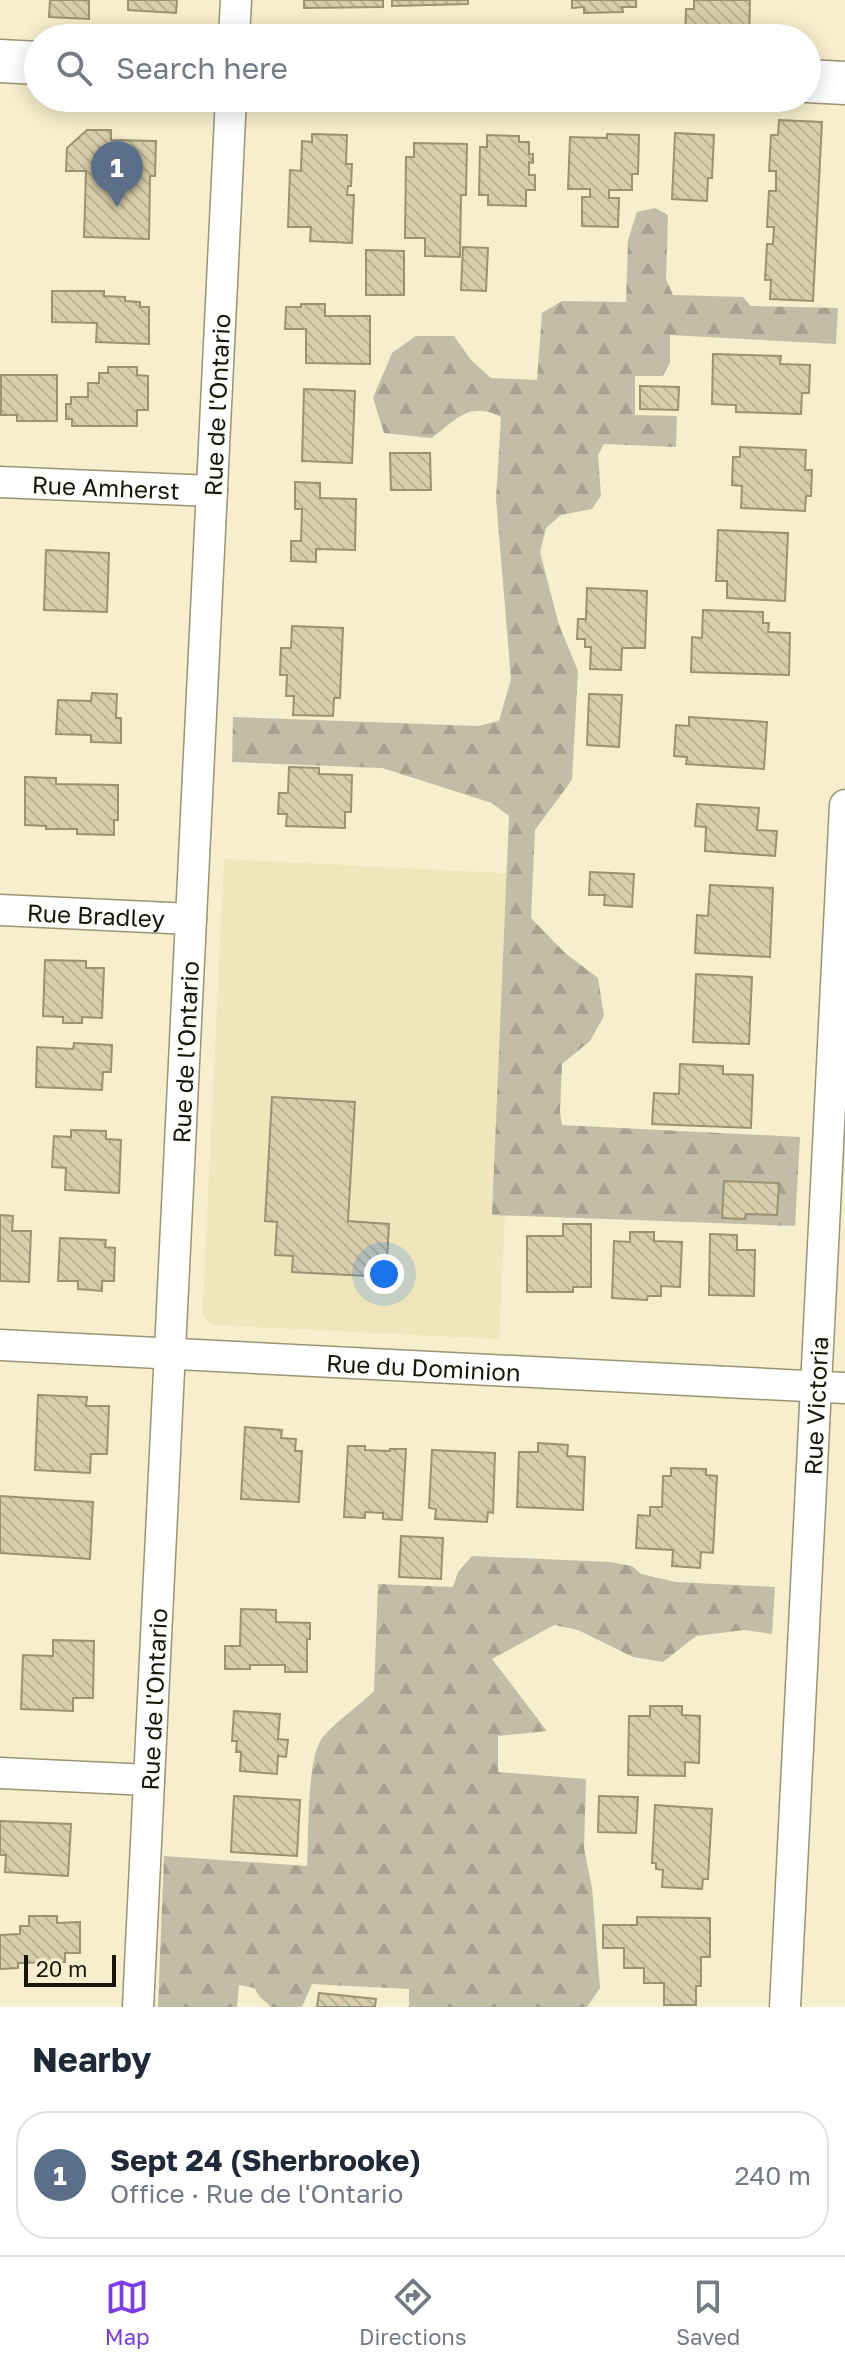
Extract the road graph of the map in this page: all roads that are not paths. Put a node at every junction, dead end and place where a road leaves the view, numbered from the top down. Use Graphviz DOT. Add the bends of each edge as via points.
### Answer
graph roads {
  1 [pos="236,0"];
  2 [pos="235,24"];
  3 [pos="0,61"];
  4 [pos="24,62"];
  5 [pos="821,82"];
  6 [pos="845,83"];
  7 [pos="230,112"];
  8 [pos="0,482"];
  9 [pos="212,491"];
  10 [pos="845,805"];
  11 [pos="0,910"];
  12 [pos="191,919"];
  13 [pos="0,1345"];
  14 [pos="169,1354"];
  15 [pos="830,1388"];
  16 [pos="0,1773"];
  17 [pos="149,1780"];
  18 [pos="138,2007"];
  19 [pos="785,2007"];
  1 -- 2 [label="street"];
  3 -- 4 [label="street"];
  5 -- 6 [label="street"];
  7 -- 9 [label="street, Rue de l'Ontario"];
  8 -- 9 [label="street, Rue Amherst"];
  9 -- 12 [label="street, Rue de l'Ontario"];
  10 -- 15 [label="street, Rue Victoria"];
  11 -- 12 [label="street, Rue Bradley"];
  12 -- 14 [label="street, Rue de l'Ontario"];
  13 -- 14 [label="street, Rue du Dominion"];
  14 -- 15 [label="street, Rue du Dominion"];
  14 -- 17 [label="street, Rue de l'Ontario"];
  15 -- 19 [label="street, Rue Victoria"];
  16 -- 17 [label="street"];
  17 -- 18 [label="street, Rue de l'Ontario"];
}
